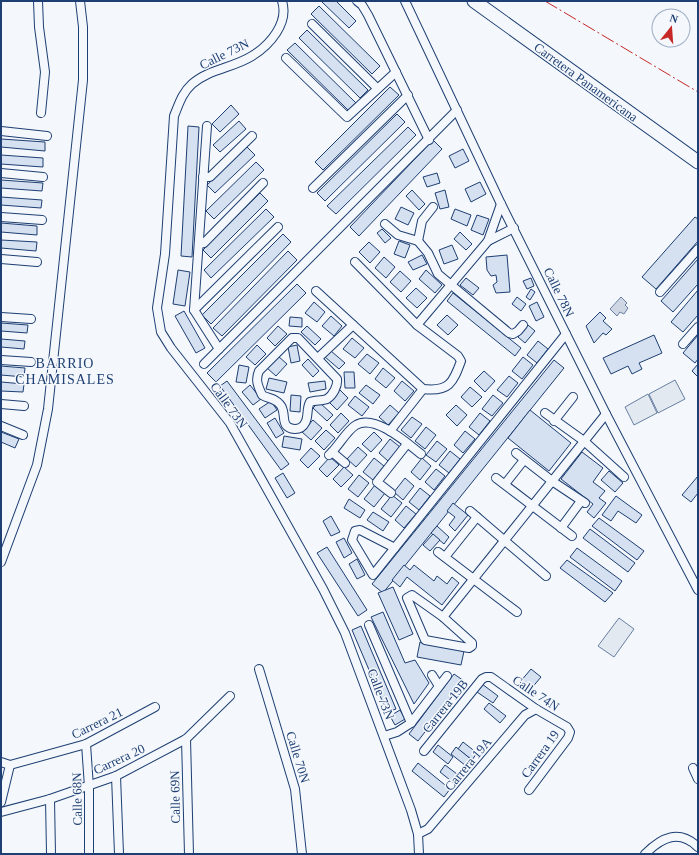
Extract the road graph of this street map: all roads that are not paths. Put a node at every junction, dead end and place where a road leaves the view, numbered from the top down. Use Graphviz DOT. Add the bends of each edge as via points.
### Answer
graph roads {
  1 [pos="38,1"];
  2 [pos="80,1"];
  3 [pos="282,1"];
  4 [pos="356,1"];
  5 [pos="405,1"];
  6 [pos="474,1"];
  7 [pos="312,24"];
  8 [pos="286,58"];
  9 [pos="396,72"];
  10 [pos="377,88"];
  11 [pos="408,95"];
  12 [pos="457,110"];
  13 [pos="41,113"];
  14 [pos="207,126"];
  15 [pos="1,132"];
  16 [pos="48,136"];
  17 [pos="252,136"];
  18 [pos="428,140"];
  19 [pos="698,162"];
  20 [pos="1,173"];
  21 [pos="43,177"];
  22 [pos="203,178"];
  23 [pos="263,183"];
  24 [pos="313,188"];
  25 [pos="501,204"];
  26 [pos="433,207"];
  27 [pos="1,216"];
  28 [pos="42,220"];
  29 [pos="385,224"];
  30 [pos="278,227"];
  31 [pos="514,228"];
  32 [pos="418,241"];
  33 [pos="488,241"];
  34 [pos="199,244"];
  35 [pos="698,249"];
  36 [pos="1,259"];
  37 [pos="37,262"];
  38 [pos="355,262"];
  39 [pos="452,286"];
  40 [pos="316,291"];
  41 [pos="660,292"];
  42 [pos="194,310"];
  43 [pos="1,317"];
  44 [pos="31,319"];
  45 [pos="353,325"];
  46 [pos="417,325"];
  47 [pos="523,325"];
  48 [pos="698,327"];
  49 [pos="566,334"];
  50 [pos="683,344"];
  51 [pos="219,349"];
  52 [pos="318,358"];
  53 [pos="1,360"];
  54 [pos="30,362"];
  55 [pos="204,364"];
  56 [pos="423,389"];
  57 [pos="573,397"];
  58 [pos="1,404"];
  59 [pos="24,406"];
  60 [pos="545,413"];
  61 [pos="606,414"];
  62 [pos="554,420"];
  63 [pos="1,426"];
  64 [pos="390,431"];
  65 [pos="23,435"];
  66 [pos="584,441"];
  67 [pos="407,444"];
  68 [pos="516,453"];
  69 [pos="421,454"];
  70 [pos="524,460"];
  71 [pos="346,463"];
  72 [pos="624,477"];
  73 [pos="496,478"];
  74 [pos="552,481"];
  75 [pos="505,484"];
  76 [pos="391,493"];
  77 [pos="532,506"];
  78 [pos="470,510"];
  79 [pos="477,517"];
  80 [pos="561,528"];
  81 [pos="572,536"];
  82 [pos="504,539"];
  83 [pos="395,548"];
  84 [pos="1,562"];
  85 [pos="546,576"];
  86 [pos="473,579"];
  87 [pos="698,590"];
  88 [pos="517,612"];
  89 [pos="443,617"];
  90 [pos="369,624"];
  91 [pos="258,669"];
  92 [pos="432,675"];
  93 [pos="447,676"];
  94 [pos="486,677"];
  95 [pos="439,686"];
  96 [pos="230,696"];
  97 [pos="155,707"];
  98 [pos="536,709"];
  99 [pos="411,723"];
  100 [pos="570,732"];
  101 [pos="384,736"];
  102 [pos="186,739"];
  103 [pos="86,744"];
  104 [pos="424,751"];
  105 [pos="1,762"];
  106 [pos="10,765"];
  107 [pos="693,768"];
  108 [pos="116,776"];
  109 [pos="698,779"];
  110 [pos="89,787"];
  111 [pos="529,790"];
  112 [pos="50,799"];
  113 [pos="1,802"];
  114 [pos="1,812"];
  115 [pos="418,834"];
  116 [pos="698,847"];
  117 [pos="51,854"];
  118 [pos="89,854"];
  119 [pos="119,854"];
  120 [pos="189,854"];
  121 [pos="302,854"];
  122 [pos="420,854"];
  123 [pos="645,854"];
  1 -- 13 [label="street" via="45,72"];
  2 -- 84 [label="street" via="83,27 83,80 48,410 37,464"];
  3 -- 101 [label="street, Calle 73N" via="284,7 281,24 269,42 252,56 208,73 192,84 182,95 174,116 165,254 158,308 161,332 230,423 323,589 345,633"];
  4 -- 9 [label="street" via="368,15"];
  5 -- 12 [label="street, Calle 78N"];
  6 -- 19 [label="highway, Carretera Panamericana"];
  7 -- 10 [label="street"];
  8 -- 10 [label="street" via="347,117"];
  9 -- 10 [label="street"];
  9 -- 11 [label="street"];
  11 -- 18 [label="street"];
  11 -- 24 [label="street"];
  12 -- 18 [label="street"];
  12 -- 25 [label="street, Calle 78N"];
  14 -- 22 [label="street"];
  15 -- 16 [label="street"];
  17 -- 22 [label="street" via="210,177"];
  18 -- 51 [label="street"];
  20 -- 21 [label="street"];
  22 -- 34 [label="street"];
  23 -- 34 [label="street" via="204,243"];
  25 -- 31 [label="street, Calle 78N"];
  25 -- 33 [label="street"];
  26 -- 32 [label="street" via="422,221"];
  27 -- 28 [label="street"];
  29 -- 32 [label="street" via="398,235"];
  30 -- 42 [label="street"];
  31 -- 33 [label="street"];
  31 -- 49 [label="street, Calle 78N"];
  32 -- 39 [label="street" via="428,253 438,274"];
  33 -- 39 [label="street"];
  34 -- 42 [label="street"];
  35 -- 41 [label="street"];
  36 -- 37 [label="street"];
  38 -- 46 [label="street"];
  39 -- 46 [label="street"];
  39 -- 47 [label="street" via="509,333 513,334"];
  40 -- 45 [label="street"];
  42 -- 51 [label="street"];
  43 -- 44 [label="street"];
  45 -- 52 [label="street"];
  45 -- 56 [label="street"];
  46 -- 56 [label="street" via="461,361 450,384 434,390"];
  48 -- 50 [label="street"];
  49 -- 61 [label="street, Calle 78N"];
  49 -- 83 [label="street"];
  51 -- 55 [label="street"];
  52 -- 52 [label="street" via="337,379 336,389 326,399 310,402 308,418 300,429 286,426 282,408 276,400 262,395 257,386 256,378 259,371 292,338 298,338"];
  53 -- 54 [label="street"];
  56 -- 64 [label="street"];
  57 -- 62 [label="street"];
  58 -- 59 [label="street"];
  60 -- 62 [label="street"];
  61 -- 66 [label="street"];
  61 -- 87 [label="street, Calle 78N"];
  62 -- 66 [label="street"];
  63 -- 65 [label="street"];
  64 -- 67 [label="street"];
  64 -- 71 [label="street" via="374,423 355,425 330,454"];
  66 -- 72 [label="street"];
  66 -- 74 [label="street"];
  67 -- 69 [label="street"];
  67 -- 76 [label="street" via="377,482"];
  68 -- 70 [label="street"];
  70 -- 74 [label="street"];
  70 -- 75 [label="street"];
  73 -- 75 [label="street"];
  74 -- 77 [label="street"];
  74 -- 80 [label="street" via="583,502"];
  75 -- 77 [label="street"];
  77 -- 80 [label="street"];
  77 -- 82 [label="street"];
  78 -- 79 [label="street"];
  79 -- 82 [label="street"];
  79 -- 86 [label="street" via="441,554"];
  80 -- 81 [label="street"];
  82 -- 85 [label="street"];
  82 -- 86 [label="street"];
  83 -- 83 [label="street" via="373,575 352,536 355,531 360,530"];
  86 -- 88 [label="street"];
  86 -- 89 [label="street"];
  89 -- 89 [label="street" via="472,642 472,646 469,648 425,640 407,598 412,595"];
  90 -- 99 [label="street"];
  91 -- 121 [label="street, Calle 70N" via="295,789"];
  92 -- 95 [label="street"];
  93 -- 95 [label="street"];
  94 -- 98 [label="street, Calle 74N" via="491,677"];
  94 -- 104 [label="street, Carrera 19B"];
  95 -- 99 [label="street"];
  96 -- 102 [label="street, Carrera 20"];
  97 -- 103 [label="street, Carrera 21"];
  98 -- 100 [label="street, Calle 74N" via="567,727"];
  98 -- 115 [label="street, Carrera 19A" via="525,715 428,829"];
  99 -- 101 [label="street" via="397,732"];
  100 -- 111 [label="street, Carrera 19"];
  101 -- 115 [label="street, Calle 73N"];
  102 -- 108 [label="street, Carrera 20"];
  102 -- 120 [label="street, Calle 69N"];
  103 -- 106 [label="street, Carrera 21"];
  103 -- 110 [label="street, Calle 68N"];
  105 -- 106 [label="street"];
  106 -- 113 [label="street"];
  107 -- 109 [label="street"];
  108 -- 110 [label="street, Carrera 20"];
  108 -- 119 [label="street"];
  110 -- 112 [label="street, Carrera 20"];
  110 -- 118 [label="street, Calle 68N"];
  112 -- 114 [label="street, Carrera 20"];
  112 -- 117 [label="street"];
  115 -- 122 [label="street, Calle 73N"];
  116 -- 123 [label="street" via="689,839 676,836 658,843"];
}
